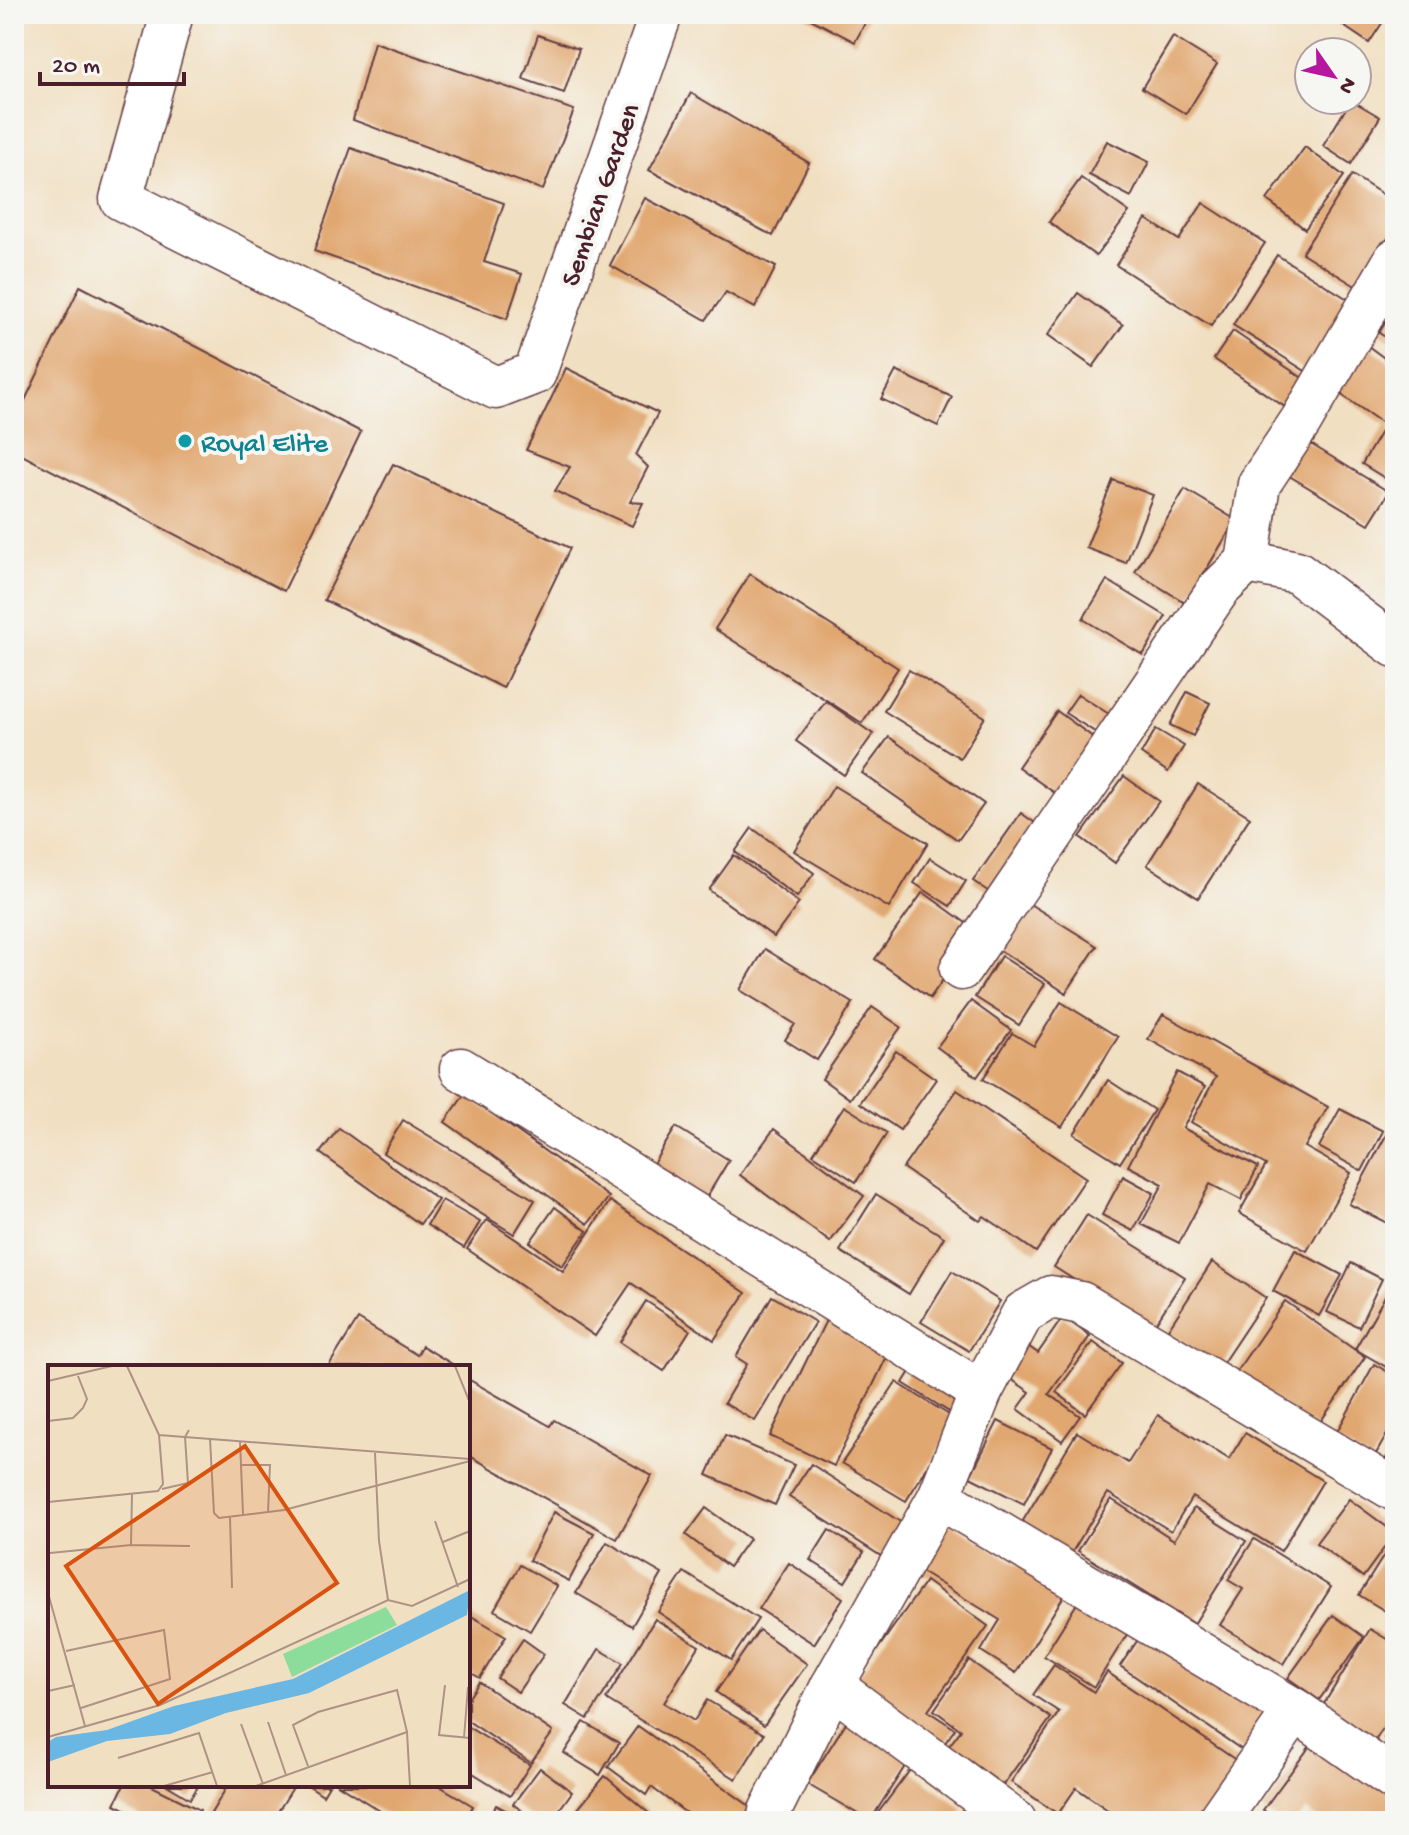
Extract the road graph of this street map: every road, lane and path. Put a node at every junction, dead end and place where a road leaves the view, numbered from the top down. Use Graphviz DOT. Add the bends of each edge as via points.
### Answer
graph roads {
  1 [pos="172,14"];
  2 [pos="661,14"];
  3 [pos="1395,260"];
  4 [pos="1247,562"];
  5 [pos="1395,646"];
  6 [pos="961,969"];
  7 [pos="461,1069"];
  8 [pos="981,1392"];
  9 [pos="1395,1490"];
  10 [pos="939,1497"];
  11 [pos="832,1686"];
  12 [pos="1295,1710"];
  13 [pos="1395,1780"];
  14 [pos="768,1821"];
  15 [pos="1015,1821"];
  16 [pos="1218,1821"];
  1 -- 2 [label="street, Sembian Garden" via="121,199 496,388 535,373"];
  3 -- 4 [label="street" via="1259,484"];
  4 -- 5 [label="street" via="1297,572"];
  4 -- 6 [label="street" via="1219,589"];
  7 -- 8 [label="street"];
  8 -- 9 [label="street" via="1023,1313 1051,1297 1081,1303"];
  8 -- 10 [label="street"];
  10 -- 11 [label="street"];
  10 -- 12 [label="street"];
  11 -- 14 [label="street"];
  11 -- 15 [label="street"];
  12 -- 13 [label="street"];
  12 -- 16 [label="street"];
}
